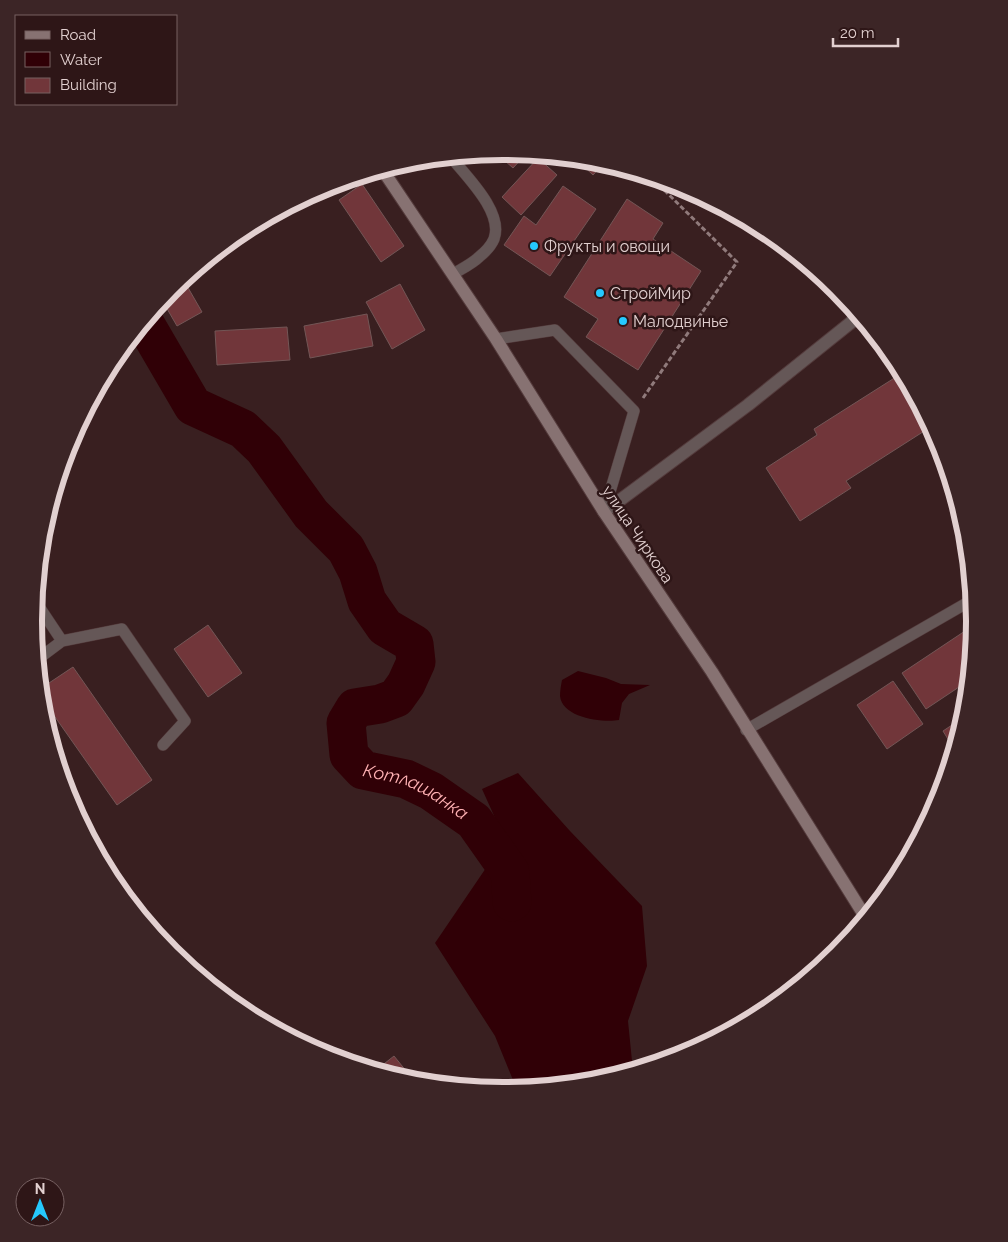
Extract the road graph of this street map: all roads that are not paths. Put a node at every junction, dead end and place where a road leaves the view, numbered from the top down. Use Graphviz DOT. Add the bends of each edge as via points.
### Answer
graph roads {
  1 [pos="455,162"];
  2 [pos="386,175"];
  3 [pos="453,274"];
  4 [pos="854,320"];
  5 [pos="496,339"];
  6 [pos="604,512"];
  7 [pos="965,604"];
  8 [pos="42,611"];
  9 [pos="62,641"];
  10 [pos="43,655"];
  11 [pos="746,730"];
  12 [pos="163,746"];
  13 [pos="862,912"];
  1 -- 3 [label="lane" via="491,208 495,226 494,239 487,250"];
  2 -- 3 [label="main road, улица Чиркова"];
  3 -- 5 [label="main road, улица Чиркова"];
  4 -- 6 [label="street" via="748,405"];
  5 -- 6 [label="main road, улица Чиркова"];
  5 -- 6 [label="lane" via="555,330 634,411"];
  6 -- 11 [label="main road, улица Чиркова" via="712,672"];
  7 -- 11 [label="lane"];
  8 -- 9 [label="lane"];
  9 -- 10 [label="lane"];
  9 -- 12 [label="lane" via="122,629 185,722"];
  11 -- 13 [label="main road, улица Чиркова"];
}
